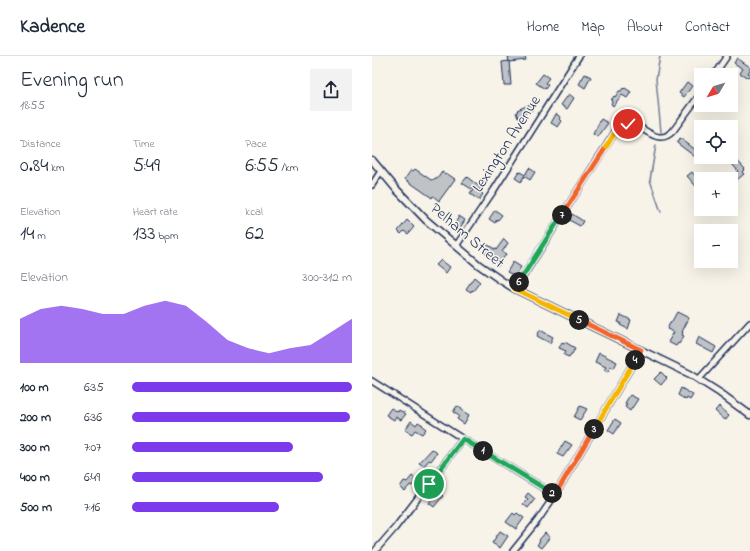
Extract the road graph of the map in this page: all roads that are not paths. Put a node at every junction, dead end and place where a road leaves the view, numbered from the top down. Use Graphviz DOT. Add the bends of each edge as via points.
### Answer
graph roads {
  1 [pos="579,56"];
  2 [pos="727,56"];
  3 [pos="719,68"];
  4 [pos="694,102"];
  5 [pos="372,160"];
  6 [pos="381,172"];
  7 [pos="372,185"];
  8 [pos="456,246"];
  9 [pos="515,289"];
  10 [pos="750,323"];
  11 [pos="641,350"];
  12 [pos="699,379"];
  13 [pos="372,381"];
  14 [pos="750,415"];
  15 [pos="463,439"];
  16 [pos="555,495"];
  17 [pos="375,551"];
  18 [pos="513,551"];
  1 -- 8 [label="street, Lexington Avenue"];
  2 -- 3 [label="street"];
  4 -- 9 [label="street" via="668,136 656,136 633,124 619,128"];
  5 -- 6 [label="street, Pelham Street"];
  6 -- 7 [label="street"];
  6 -- 8 [label="street, Pelham Street" via="407,201"];
  8 -- 9 [label="street, Pelham Street" via="491,274"];
  9 -- 11 [label="street, Pelham Street"];
  10 -- 12 [label="street"];
  11 -- 12 [label="street, Pelham Street"];
  11 -- 16 [label="street"];
  12 -- 14 [label="street, Pelham Street"];
  13 -- 15 [label="street"];
  15 -- 16 [label="street"];
  15 -- 17 [label="street"];
  16 -- 18 [label="street"];
}
